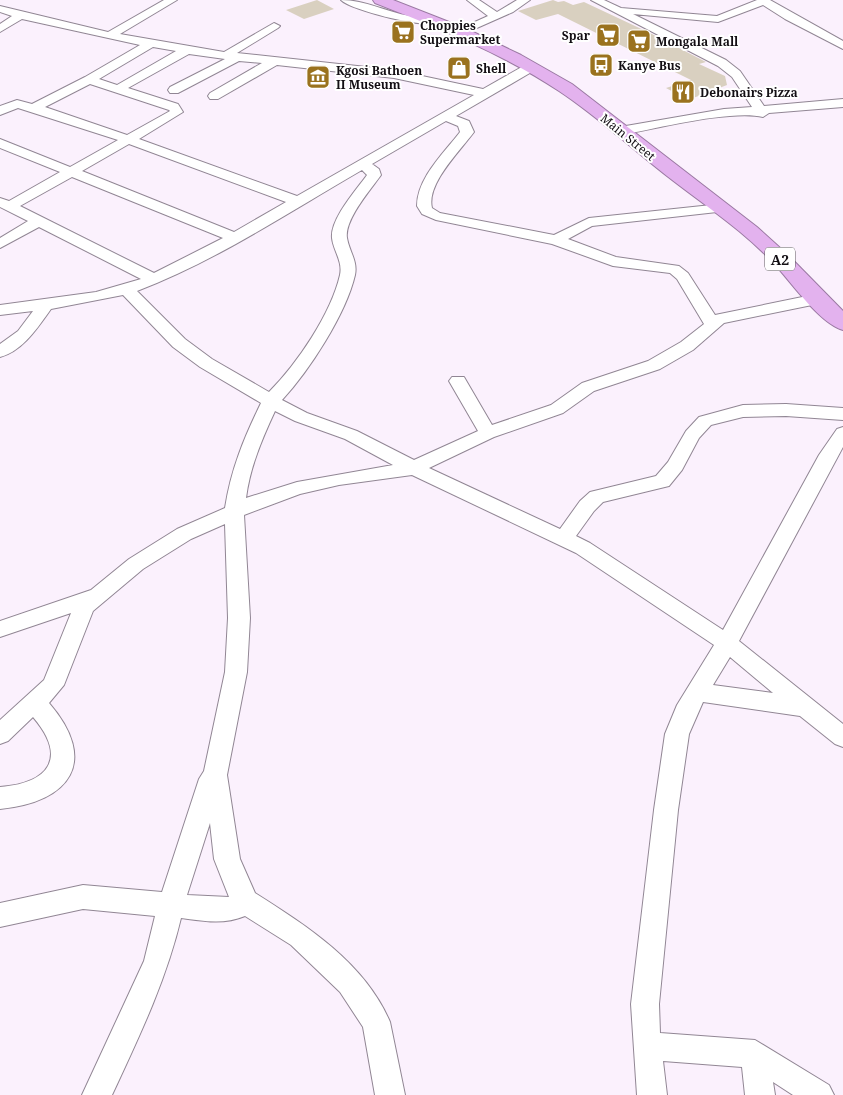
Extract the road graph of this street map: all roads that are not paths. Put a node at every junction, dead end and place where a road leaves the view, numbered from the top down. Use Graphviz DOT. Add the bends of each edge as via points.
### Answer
graph roads {
  1 [pos="172,0"];
  2 [pos="346,0"];
  3 [pos="472,0"];
  4 [pos="525,0"];
  5 [pos="596,0"];
  6 [pos="763,0"];
  7 [pos="384,7"];
  8 [pos="0,9"];
  9 [pos="620,12"];
  10 [pos="20,15"];
  11 [pos="496,16"];
  12 [pos="432,20"];
  13 [pos="274,26"];
  14 [pos="478,28"];
  15 [pos="0,29"];
  16 [pos="111,35"];
  17 [pos="152,43"];
  18 [pos="843,46"];
  19 [pos="187,50"];
  20 [pos="231,56"];
  21 [pos="275,61"];
  22 [pos="530,67"];
  23 [pos="89,80"];
  24 [pos="118,89"];
  25 [pos="174,90"];
  26 [pos="486,94"];
  27 [pos="214,96"];
  28 [pos="760,104"];
  29 [pos="843,104"];
  30 [pos="34,108"];
  31 [pos="0,111"];
  32 [pos="599,113"];
  33 [pos="446,116"];
  34 [pos="658,127"];
  35 [pos="623,134"];
  36 [pos="130,140"];
  37 [pos="0,143"];
  38 [pos="647,153"];
  39 [pos="363,164"];
  40 [pos="73,171"];
  41 [pos="297,202"];
  42 [pos="5,204"];
  43 [pos="721,208"];
  44 [pos="38,220"];
  45 [pos="233,238"];
  46 [pos="556,240"];
  47 [pos="0,244"];
  48 [pos="151,278"];
  49 [pos="126,289"];
  50 [pos="46,305"];
  51 [pos="0,310"];
  52 [pos="834,311"];
  53 [pos="712,324"];
  54 [pos="0,352"];
  55 [pos="458,381"];
  56 [pos="271,402"];
  57 [pos="843,414"];
  58 [pos="488,433"];
  59 [pos="843,433"];
  60 [pos="411,468"];
  61 [pos="234,513"];
  62 [pos="564,538"];
  63 [pos="93,597"];
  64 [pos="0,629"];
  65 [pos="726,643"];
  66 [pos="698,692"];
  67 [pos="35,703"];
  68 [pos="806,707"];
  69 [pos="0,734"];
  70 [pos="843,737"];
  71 [pos="216,763"];
  72 [pos="0,798"];
  73 [pos="246,902"];
  74 [pos="171,906"];
  75 [pos="0,915"];
  76 [pos="647,1046"];
  77 [pos="755,1054"];
  78 [pos="96,1095"];
  79 [pos="390,1095"];
  80 [pos="652,1095"];
  81 [pos="760,1095"];
  82 [pos="819,1095"];
  1 -- 16 [label="street"];
  2 -- 7 [label="street"];
  3 -- 11 [label="street"];
  4 -- 11 [label="street"];
  5 -- 9 [label="street"];
  6 -- 9 [label="street" via="718,19 643,10"];
  6 -- 18 [label="street"];
  7 -- 12 [label="highway, Main Street / A2" via="402,8"];
  7 -- 12 [label="street" via="408,19"];
  8 -- 10 [label="street"];
  9 -- 28 [label="street" via="722,64 736,74"];
  10 -- 15 [label="street"];
  10 -- 16 [label="street"];
  11 -- 14 [label="street"];
  12 -- 14 [label="highway"];
  12 -- 14 [label="highway, Main Street / A2" via="458,30"];
  13 -- 20 [label="street"];
  14 -- 22 [label="highway, Main Street / A2"];
  16 -- 17 [label="street"];
  17 -- 19 [label="street"];
  17 -- 23 [label="street"];
  19 -- 20 [label="street"];
  19 -- 24 [label="street"];
  20 -- 21 [label="street"];
  20 -- 25 [label="street"];
  21 -- 26 [label="street" via="416,77"];
  21 -- 27 [label="street"];
  22 -- 26 [label="street"];
  22 -- 32 [label="highway, Main Street / A2"];
  23 -- 24 [label="street"];
  23 -- 30 [label="street"];
  24 -- 36 [label="street" via="176,108 174,114"];
  26 -- 33 [label="street"];
  28 -- 29 [label="street"];
  28 -- 29 [label="street"];
  28 -- 34 [label="street"];
  28 -- 34 [label="street" via="701,121"];
  30 -- 31 [label="street" via="18,104"];
  30 -- 36 [label="street"];
  32 -- 34 [label="street"];
  32 -- 35 [label="highway, Main Street / A2"];
  33 -- 39 [label="street"];
  33 -- 46 [label="street" via="464,124 467,132 442,162 425,194 425,210 436,216"];
  34 -- 35 [label="street"];
  34 -- 38 [label="street"];
  35 -- 38 [label="highway, Main Street / A2"];
  36 -- 40 [label="street"];
  36 -- 41 [label="street"];
  37 -- 40 [label="street"];
  38 -- 43 [label="highway, Main Street / A2"];
  39 -- 41 [label="street"];
  39 -- 56 [label="street" via="374,175 350,208 341,228 339,237 348,273 340,297 305,358"];
  40 -- 42 [label="street"];
  40 -- 45 [label="street"];
  41 -- 45 [label="street"];
  42 -- 44 [label="street"];
  43 -- 46 [label="street" via="589,222"];
  43 -- 52 [label="highway, Main Street / A2" via="781,259"];
  44 -- 47 [label="street"];
  44 -- 48 [label="street"];
  45 -- 48 [label="street"];
  46 -- 53 [label="street" via="608,259 666,267 679,272"];
  48 -- 49 [label="street"];
  49 -- 50 [label="street"];
  49 -- 56 [label="street" via="179,342 206,363"];
  50 -- 51 [label="street"];
  50 -- 54 [label="street" via="24,334"];
  52 -- 53 [label="street" via="728,316"];
  53 -- 58 [label="street" via="687,346 654,365 588,387 557,409"];
  55 -- 58 [label="street"];
  56 -- 60 [label="street" via="301,417 352,435"];
  56 -- 61 [label="street" via="244,462"];
  57 -- 62 [label="street" via="743,411 706,421 692,435 675,466 662,481 598,497 587,506"];
  58 -- 60 [label="street"];
  59 -- 65 [label="street" via="823,463"];
  60 -- 61 [label="street" via="297,488 257,501"];
  60 -- 62 [label="street"];
  61 -- 63 [label="street" via="168,543"];
  61 -- 71 [label="street" via="239,618 236,672"];
  62 -- 65 [label="street" via="646,588"];
  63 -- 64 [label="street"];
  63 -- 67 [label="street" via="78,619 53,685"];
  65 -- 66 [label="street"];
  65 -- 68 [label="street"];
  66 -- 68 [label="street"];
  66 -- 76 [label="street" via="685,712 675,743 645,1004"];
  67 -- 69 [label="street"];
  67 -- 72 [label="street" via="61,739 64,758 48,785 30,794"];
  68 -- 70 [label="street"];
  71 -- 73 [label="street" via="216,793 227,858"];
  71 -- 74 [label="street"];
  73 -- 74 [label="street" via="220,910"];
  73 -- 79 [label="street" via="300,936 350,984 376,1022"];
  74 -- 75 [label="street" via="82,897"];
  74 -- 78 [label="street" via="157,961"];
  76 -- 77 [label="street"];
  76 -- 80 [label="street"];
  77 -- 81 [label="street"];
  77 -- 82 [label="street"];
}
